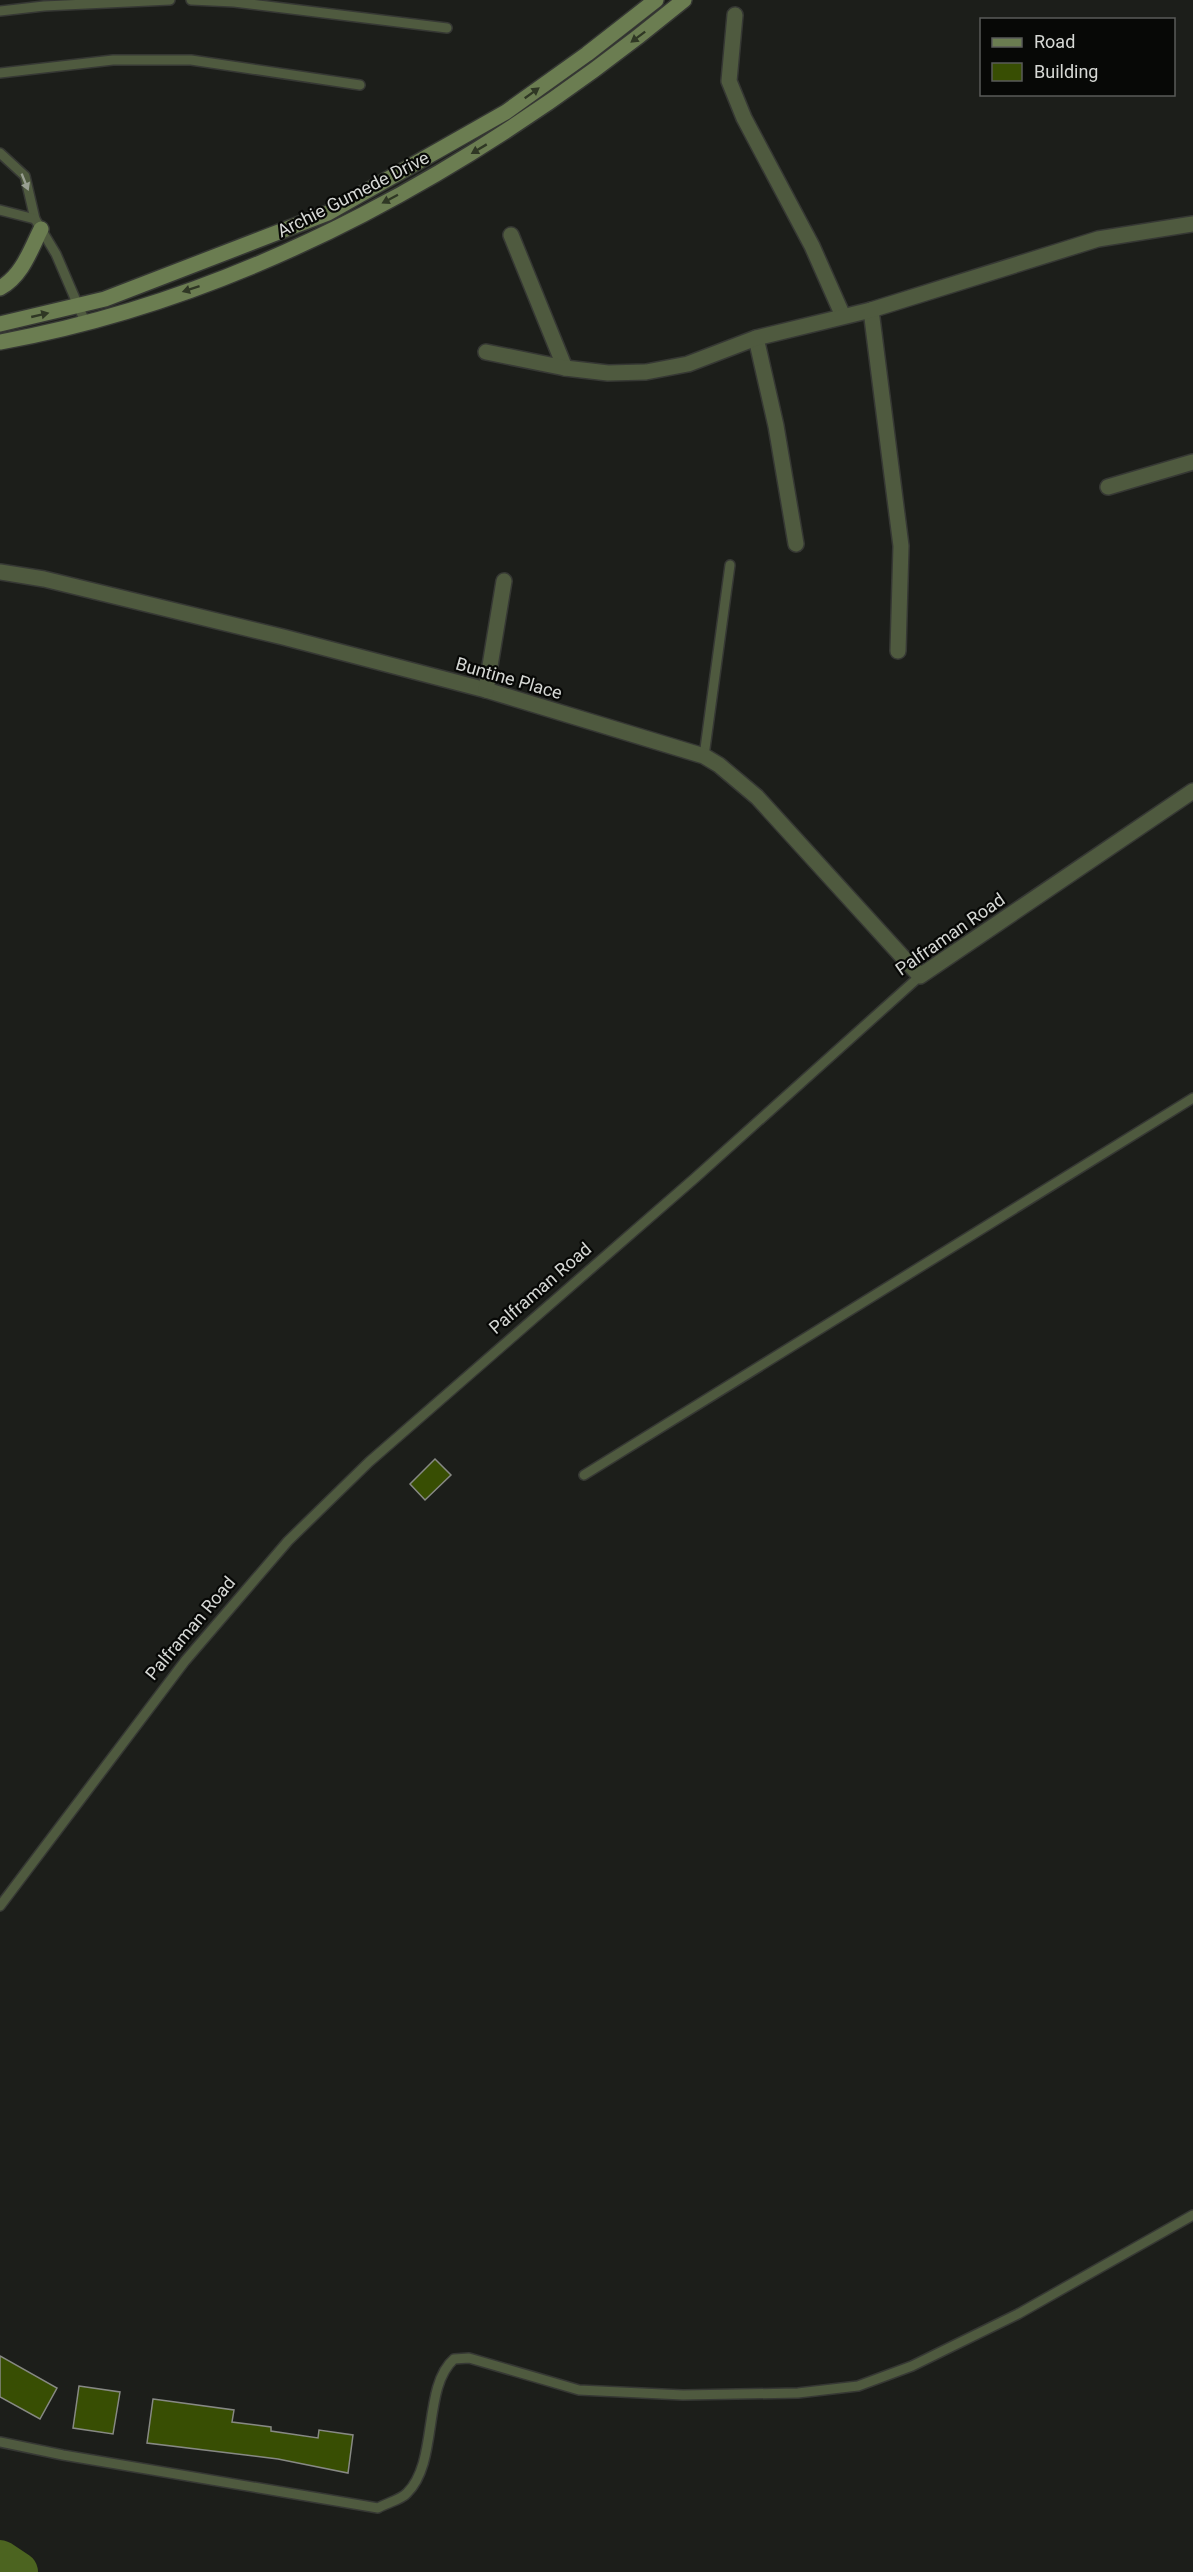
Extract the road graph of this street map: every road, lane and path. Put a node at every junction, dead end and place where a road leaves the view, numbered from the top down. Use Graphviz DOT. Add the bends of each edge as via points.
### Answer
graph roads {
  1 [pos="170,0"];
  2 [pos="190,0"];
  3 [pos="656,0"];
  4 [pos="684,0"];
  5 [pos="0,11"];
  6 [pos="735,15"];
  7 [pos="447,28"];
  8 [pos="0,73"];
  9 [pos="360,85"];
  10 [pos="0,153"];
  11 [pos="0,210"];
  12 [pos="38,224"];
  13 [pos="1193,224"];
  14 [pos="511,235"];
  15 [pos="0,288"];
  16 [pos="79,306"];
  17 [pos="871,310"];
  18 [pos="843,316"];
  19 [pos="0,324"];
  20 [pos="86,324"];
  21 [pos="756,338"];
  22 [pos="0,342"];
  23 [pos="486,352"];
  24 [pos="565,368"];
  25 [pos="1193,462"];
  26 [pos="1108,487"];
  27 [pos="796,544"];
  28 [pos="730,565"];
  29 [pos="0,572"];
  30 [pos="504,581"];
  31 [pos="898,651"];
  32 [pos="486,690"];
  33 [pos="704,756"];
  34 [pos="1193,791"];
  35 [pos="920,976"];
  36 [pos="1193,1098"];
  37 [pos="584,1475"];
  38 [pos="0,1906"];
  39 [pos="1193,2215"];
  40 [pos="0,2442"];
  1 -- 5 [label="lane"];
  2 -- 7 [label="lane"];
  16 -- 3 [label="main road, Archie Gumede Drive, one-way" via="328,213 506,112"];
  4 -- 20 [label="main road, Archie Gumede Drive, one-way" via="552,103 441,172 339,226 245,268"];
  6 -- 18 [label="street" via="729,81"];
  8 -- 9 [label="lane" via="113,60 191,60"];
  10 -- 12 [label="lane, one-way" via="24,176"];
  11 -- 12 [label="lane"];
  12 -- 15 [label="main road" via="20,271"];
  12 -- 16 [label="lane" via="57,254"];
  13 -- 17 [label="street" via="1098,239"];
  14 -- 24 [label="street"];
  19 -- 16 [label="main road, Archie Gumede Drive, one-way"];
  16 -- 20 [label="lane"];
  17 -- 18 [label="street"];
  17 -- 31 [label="street" via="901,546"];
  18 -- 21 [label="street"];
  20 -- 22 [label="main road, Archie Gumede Drive"];
  21 -- 24 [label="street" via="688,364 646,372"];
  21 -- 27 [label="street" via="777,426"];
  23 -- 24 [label="street"];
  25 -- 26 [label="street"];
  28 -- 33 [label="lane"];
  29 -- 32 [label="street, Buntine Place" via="120,597"];
  30 -- 32 [label="street"];
  32 -- 33 [label="street, Buntine Place"];
  33 -- 35 [label="street, Buntine Place" via="757,797"];
  34 -- 35 [label="street, Palframan Road"];
  35 -- 38 [label="lane, Palframan Road" via="369,1462 288,1541 185,1661"];
  36 -- 37 [label="lane"];
  39 -- 40 [label="lane" via="1018,2314 912,2366 858,2386 798,2393 683,2395 579,2390 469,2358 454,2359 438,2387 421,2468 407,2493 378,2508"];
}
